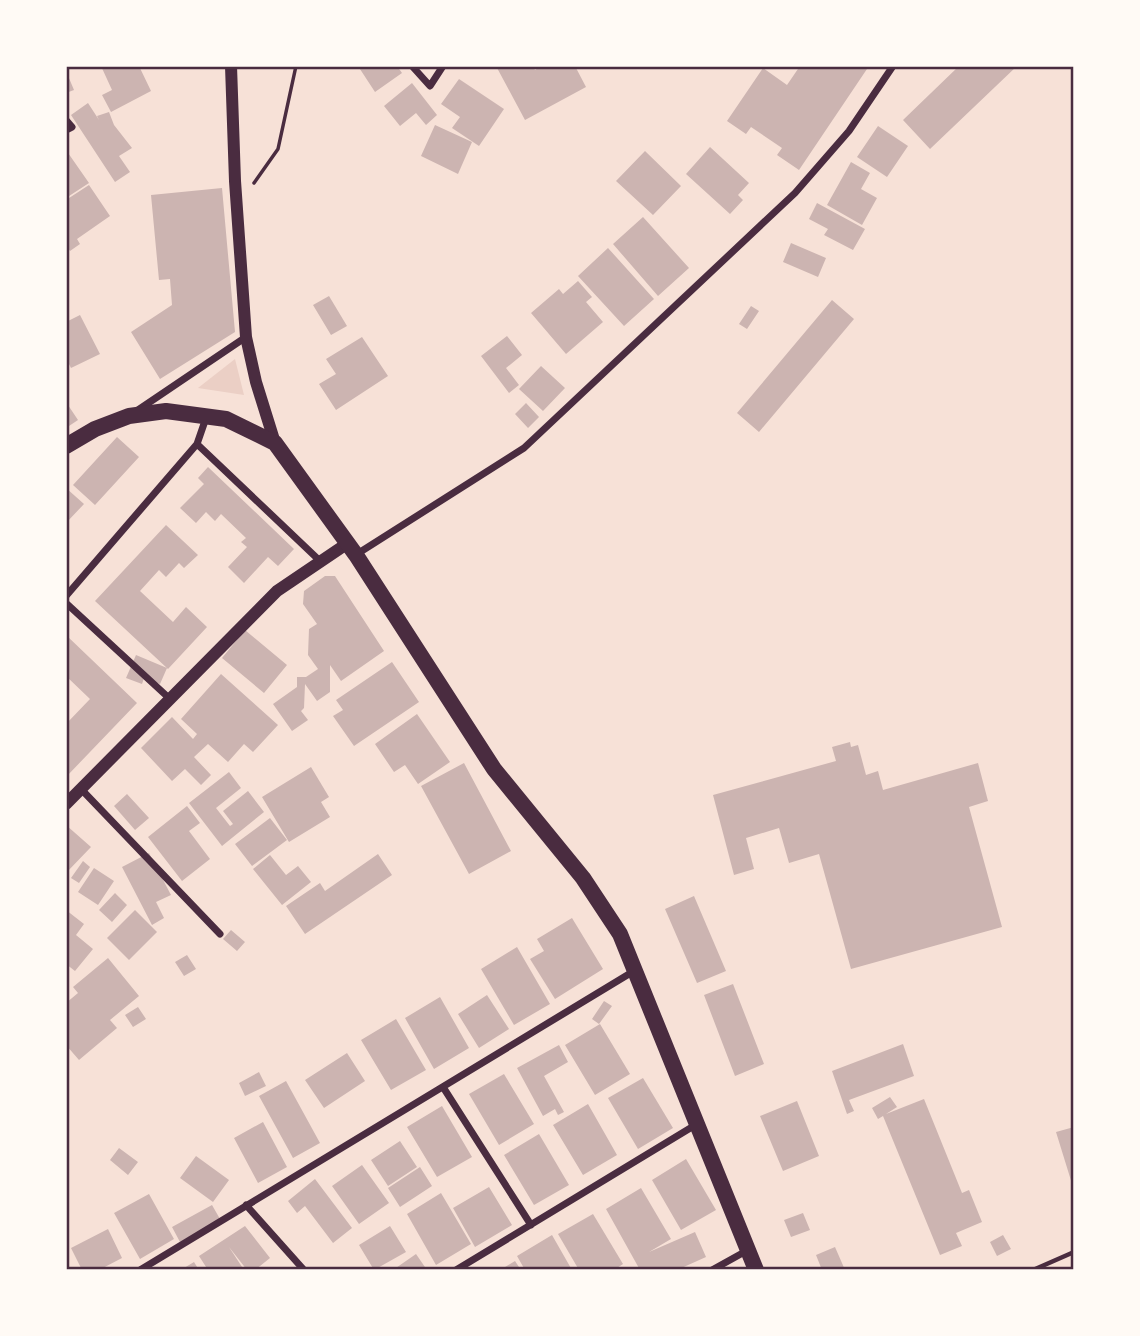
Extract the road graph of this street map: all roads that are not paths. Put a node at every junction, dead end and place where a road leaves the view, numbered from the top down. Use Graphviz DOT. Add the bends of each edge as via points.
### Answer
graph roads {
  1 [pos="231,66"];
  2 [pos="412,66"];
  3 [pos="443,66"];
  4 [pos="893,66"];
  5 [pos="66,120"];
  6 [pos="66,131"];
  7 [pos="246,337"];
  8 [pos="129,416"];
  9 [pos="207,416"];
  10 [pos="275,443"];
  11 [pos="197,444"];
  12 [pos="66,446"];
  13 [pos="352,549"];
  14 [pos="320,561"];
  15 [pos="66,596"];
  16 [pos="66,603"];
  17 [pos="170,699"];
  18 [pos="81,789"];
  19 [pos="66,804"];
  20 [pos="220,934"];
  21 [pos="635,971"];
  22 [pos="443,1087"];
  23 [pos="697,1124"];
  24 [pos="246,1205"];
  25 [pos="531,1225"];
  26 [pos="748,1250"];
  27 [pos="1073,1252"];
  28 [pos="140,1269"];
  29 [pos="304,1269"];
  30 [pos="456,1269"];
  31 [pos="712,1269"];
  32 [pos="756,1269"];
  33 [pos="1033,1269"];
  1 -- 7 [label="street"];
  2 -- 3 [label="street" via="430,86"];
  4 -- 13 [label="street" via="849,131 795,193 524,448"];
  5 -- 6 [label="street" via="72,127"];
  7 -- 8 [label="street"];
  7 -- 10 [label="street"];
  8 -- 9 [label="main road" via="166,411"];
  8 -- 12 [label="main road"];
  9 -- 10 [label="main road" via="226,419"];
  9 -- 11 [label="street"];
  10 -- 13 [label="main road"];
  11 -- 14 [label="street"];
  11 -- 15 [label="street"];
  13 -- 14 [label="street"];
  13 -- 21 [label="main road" via="494,769 583,878 620,934"];
  14 -- 17 [label="street" via="276,591"];
  16 -- 17 [label="street"];
  17 -- 18 [label="street"];
  18 -- 19 [label="street"];
  18 -- 20 [label="street"];
  21 -- 22 [label="street"];
  21 -- 23 [label="main road"];
  22 -- 24 [label="street"];
  22 -- 25 [label="street"];
  23 -- 25 [label="street"];
  23 -- 26 [label="main road"];
  24 -- 28 [label="street"];
  24 -- 29 [label="street"];
  25 -- 30 [label="street"];
  26 -- 31 [label="street"];
  26 -- 32 [label="main road"];
  27 -- 33 [label="lane"];
}
